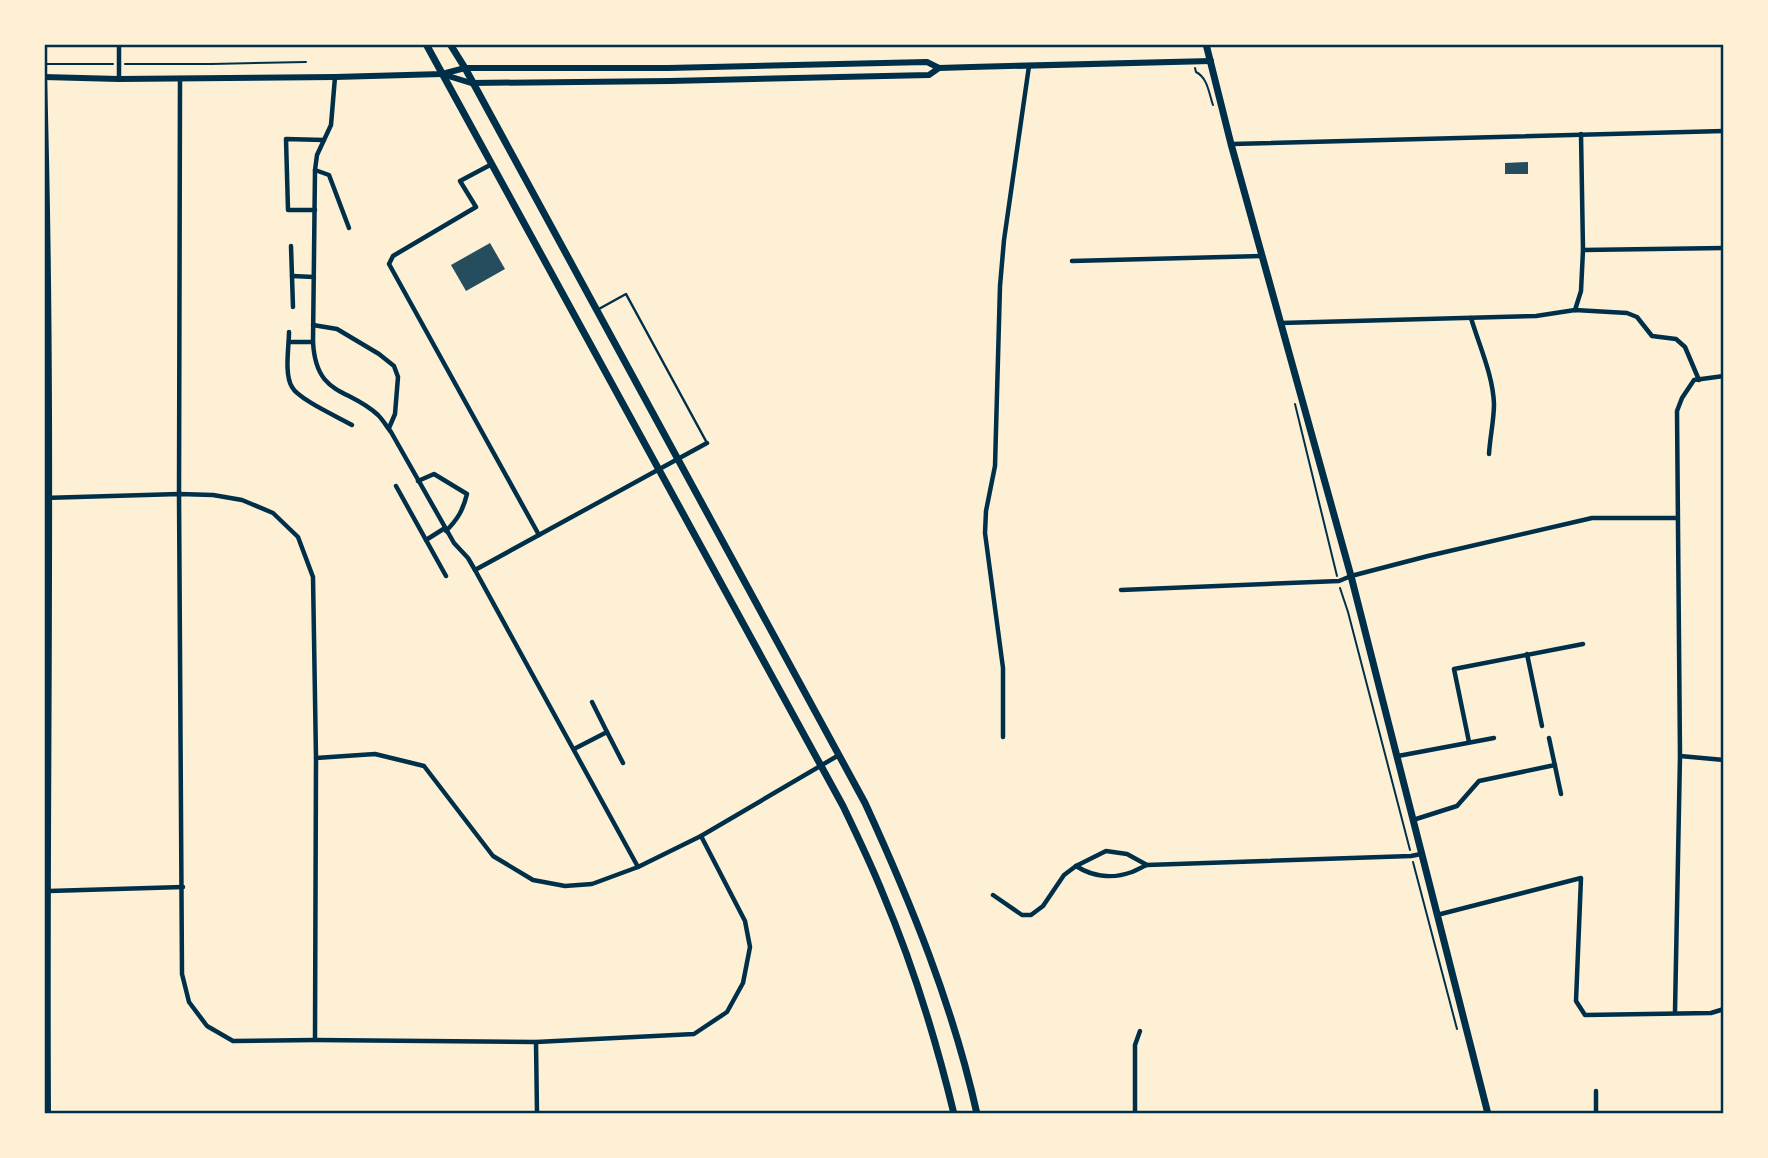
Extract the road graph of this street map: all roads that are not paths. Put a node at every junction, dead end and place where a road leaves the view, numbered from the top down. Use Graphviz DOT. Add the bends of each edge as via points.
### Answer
graph roads {
  1 [pos="119,44"];
  2 [pos="426,44"];
  3 [pos="450,44"];
  4 [pos="1206,44"];
  5 [pos="1211,61"];
  6 [pos="1029,66"];
  7 [pos="465,68"];
  8 [pos="939,68"];
  9 [pos="442,74"];
  10 [pos="44,77"];
  11 [pos="180,77"];
  12 [pos="335,77"];
  13 [pos="119,79"];
  14 [pos="471,83"];
  15 [pos="1724,131"];
  16 [pos="1581,134"];
  17 [pos="324,140"];
  18 [pos="1231,144"];
  19 [pos="492,164"];
  20 [pos="315,170"];
  21 [pos="315,210"];
  22 [pos="349,228"];
  23 [pos="291,246"];
  24 [pos="1724,248"];
  25 [pos="1583,250"];
  26 [pos="1263,256"];
  27 [pos="1072,261"];
  28 [pos="292,276"];
  29 [pos="314,277"];
  30 [pos="293,307"];
  31 [pos="596,310"];
  32 [pos="1575,310"];
  33 [pos="1471,318"];
  34 [pos="1280,323"];
  35 [pos="313,325"];
  36 [pos="289,332"];
  37 [pos="289,342"];
  38 [pos="313,342"];
  39 [pos="1724,376"];
  40 [pos="1696,380"];
  41 [pos="352,425"];
  42 [pos="388,428"];
  43 [pos="707,443"];
  44 [pos="1489,454"];
  45 [pos="678,459"];
  46 [pos="660,469"];
  47 [pos="418,481"];
  48 [pos="396,486"];
  49 [pos="179,494"];
  50 [pos="47,498"];
  51 [pos="1677,518"];
  52 [pos="446,529"];
  53 [pos="539,535"];
  54 [pos="426,540"];
  55 [pos="475,570"];
  56 [pos="446,576"];
  57 [pos="1350,576"];
  58 [pos="1121,590"];
  59 [pos="1583,644"];
  60 [pos="1527,654"];
  61 [pos="592,702"];
  62 [pos="1542,726"];
  63 [pos="607,732"];
  64 [pos="1003,737"];
  65 [pos="1494,738"];
  66 [pos="1549,738"];
  67 [pos="1469,742"];
  68 [pos="574,749"];
  69 [pos="840,755"];
  70 [pos="1680,756"];
  71 [pos="1397,757"];
  72 [pos="316,758"];
  73 [pos="1724,760"];
  74 [pos="624,762"];
  75 [pos="1555,765"];
  76 [pos="821,766"];
  77 [pos="1561,794"];
  78 [pos="1412,820"];
  79 [pos="701,836"];
  80 [pos="1421,854"];
  81 [pos="1147,865"];
  82 [pos="1076,866"];
  83 [pos="638,867"];
  84 [pos="46,883"];
  85 [pos="183,887"];
  86 [pos="49,891"];
  87 [pos="993,895"];
  88 [pos="1437,915"];
  89 [pos="46,937"];
  90 [pos="1724,1009"];
  91 [pos="1675,1012"];
  92 [pos="46,1017"];
  93 [pos="1140,1031"];
  94 [pos="315,1040"];
  95 [pos="536,1042"];
  96 [pos="1597,1091"];
  97 [pos="48,1114"];
  98 [pos="537,1114"];
  99 [pos="954,1114"];
  100 [pos="977,1114"];
  101 [pos="1135,1114"];
  102 [pos="1488,1114"];
  103 [pos="1596,1114"];
  1 -- 13 [label="street"];
  2 -- 9 [label="main road"];
  3 -- 7 [label="main road"];
  4 -- 5 [label="main road"];
  5 -- 6 [label="street"];
  5 -- 18 [label="main road"];
  6 -- 8 [label="street"];
  6 -- 64 [label="street" via="1004,240 995,466 985,521 1003,668"];
  7 -- 8 [label="street" via="927,62"];
  7 -- 9 [label="street"];
  7 -- 14 [label="main road"];
  8 -- 14 [label="street" via="929,75"];
  9 -- 12 [label="street"];
  9 -- 14 [label="street"];
  9 -- 19 [label="main road"];
  10 -- 13 [label="street"];
  10 -- 50 [label="street"];
  11 -- 12 [label="street"];
  11 -- 13 [label="street"];
  11 -- 49 [label="street"];
  12 -- 17 [label="street" via="331,125"];
  14 -- 31 [label="main road"];
  15 -- 16 [label="street"];
  16 -- 18 [label="street"];
  16 -- 25 [label="street"];
  17 -- 20 [label="street"];
  17 -- 21 [label="street" via="286,139 288,210"];
  18 -- 26 [label="main road"];
  19 -- 46 [label="main road"];
  19 -- 53 [label="street" via="460,181 475,207 394,256 390,264"];
  20 -- 21 [label="street"];
  20 -- 22 [label="street" via="329,175"];
  21 -- 29 [label="street"];
  23 -- 28 [label="street"];
  24 -- 25 [label="street"];
  25 -- 32 [label="street"];
  26 -- 27 [label="street"];
  26 -- 34 [label="main road"];
  28 -- 29 [label="street"];
  28 -- 30 [label="street"];
  29 -- 35 [label="street"];
  31 -- 43 [label="lane" via="626,294"];
  31 -- 45 [label="main road"];
  32 -- 33 [label="street"];
  32 -- 40 [label="street" via="1626,313 1637,317 1652,336 1676,339 1685,347"];
  33 -- 34 [label="street"];
  33 -- 44 [label="street" via="1493,392"];
  34 -- 57 [label="main road"];
  35 -- 38 [label="street"];
  35 -- 42 [label="street" via="337,329 394,366 398,376 396,414"];
  36 -- 37 [label="street"];
  37 -- 38 [label="street"];
  37 -- 41 [label="street" via="292,388"];
  38 -- 42 [label="street" via="322,377 335,390 379,415"];
  39 -- 40 [label="street"];
  40 -- 51 [label="street" via="1677,411"];
  42 -- 47 [label="street"];
  43 -- 45 [label="street"];
  45 -- 46 [label="street"];
  45 -- 69 [label="main road"];
  46 -- 53 [label="street"];
  46 -- 76 [label="main road"];
  47 -- 52 [label="street"];
  47 -- 52 [label="street" via="434,474 467,494 457,520"];
  48 -- 54 [label="street"];
  49 -- 50 [label="street"];
  49 -- 72 [label="street" via="242,500 273,513 298,537 313,577"];
  49 -- 85 [label="street"];
  50 -- 84 [label="street"];
  51 -- 57 [label="street" via="1592,518"];
  51 -- 70 [label="street"];
  52 -- 54 [label="street"];
  52 -- 55 [label="street"];
  53 -- 55 [label="street"];
  54 -- 56 [label="street"];
  55 -- 68 [label="street"];
  57 -- 58 [label="street" via="1292,584"];
  57 -- 71 [label="main road"];
  59 -- 60 [label="street"];
  60 -- 62 [label="street"];
  60 -- 67 [label="street" via="1454,669"];
  61 -- 63 [label="street"];
  63 -- 68 [label="street"];
  63 -- 74 [label="street"];
  65 -- 67 [label="street"];
  66 -- 75 [label="street"];
  67 -- 71 [label="street"];
  68 -- 83 [label="street"];
  69 -- 76 [label="street"];
  69 -- 100 [label="main road" via="906,894 954,1028"];
  70 -- 73 [label="street"];
  70 -- 91 [label="street"];
  71 -- 78 [label="main road"];
  72 -- 83 [label="street" via="375,754 424,766 494,856 533,880 565,886 592,884"];
  72 -- 94 [label="street"];
  75 -- 77 [label="street"];
  75 -- 78 [label="street" via="1479,780 1457,806"];
  76 -- 79 [label="street"];
  76 -- 99 [label="main road" via="889,910 936,1042"];
  78 -- 80 [label="main road"];
  79 -- 83 [label="street"];
  79 -- 95 [label="street" via="745,921 750,947 743,983 727,1012 694,1034"];
  80 -- 81 [label="street"];
  80 -- 88 [label="main road"];
  81 -- 82 [label="street" via="1116,877 1099,876"];
  81 -- 82 [label="street" via="1127,854 1106,851"];
  82 -- 87 [label="street" via="1031,915 1022,915"];
  84 -- 86 [label="street"];
  85 -- 86 [label="street"];
  85 -- 94 [label="street" via="182,974 189,1002 207,1026 233,1041"];
  86 -- 89 [label="street"];
  88 -- 91 [label="street" via="1581,878 1576,1001 1585,1015"];
  88 -- 102 [label="main road"];
  89 -- 92 [label="street"];
  90 -- 91 [label="street"];
  92 -- 97 [label="street"];
  93 -- 101 [label="street" via="1135,1045"];
  94 -- 95 [label="street"];
  95 -- 98 [label="street"];
  96 -- 103 [label="street"];
}
